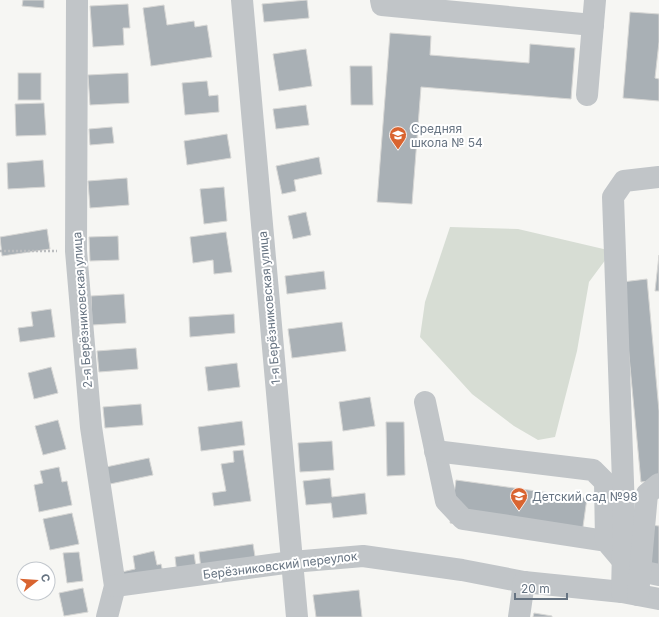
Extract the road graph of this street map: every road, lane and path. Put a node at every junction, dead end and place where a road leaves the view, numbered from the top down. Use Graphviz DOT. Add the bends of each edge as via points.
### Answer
graph roads {
  1 [pos="77,0"];
  2 [pos="242,0"];
  3 [pos="381,0"];
  4 [pos="595,0"];
  5 [pos="593,25"];
  6 [pos="587,96"];
  7 [pos="659,177"];
  8 [pos="0,251"];
  9 [pos="76,251"];
  10 [pos="425,402"];
  11 [pos="435,452"];
  12 [pos="659,484"];
  13 [pos="606,541"];
  14 [pos="292,562"];
  15 [pos="641,568"];
  16 [pos="524,582"];
  17 [pos="115,586"];
  18 [pos="640,595"];
  19 [pos="107,617"];
  20 [pos="297,617"];
  21 [pos="519,617"];
  1 -- 9 [label="street, 2-я Берёзниковская улица"];
  2 -- 14 [label="street, 1-я Берёзниковская улица"];
  3 -- 5 [label="street" via="382,5"];
  4 -- 5 [label="street"];
  5 -- 6 [label="street"];
  7 -- 15 [label="street" via="624,181 613,197 624,511"];
  8 -- 9 [label="path"];
  9 -- 17 [label="street, 2-я Берёзниковская улица" via="91,427"];
  10 -- 11 [label="street"];
  11 -- 13 [label="street" via="446,501 463,518"];
  11 -- 13 [label="street" via="593,470 605,482"];
  12 -- 15 [label="street" via="647,494"];
  13 -- 15 [label="street"];
  14 -- 16 [label="street, Берёзниковский переулок" via="363,556"];
  14 -- 17 [label="street, Берёзниковский переулок"];
  14 -- 20 [label="street, 1-я Берёзниковская улица"];
  15 -- 18 [label="street"];
  16 -- 18 [label="street, Берёзниковский переулок"];
  16 -- 21 [label="street"];
  17 -- 19 [label="street, 2-я Берёзниковская улица"];
}
